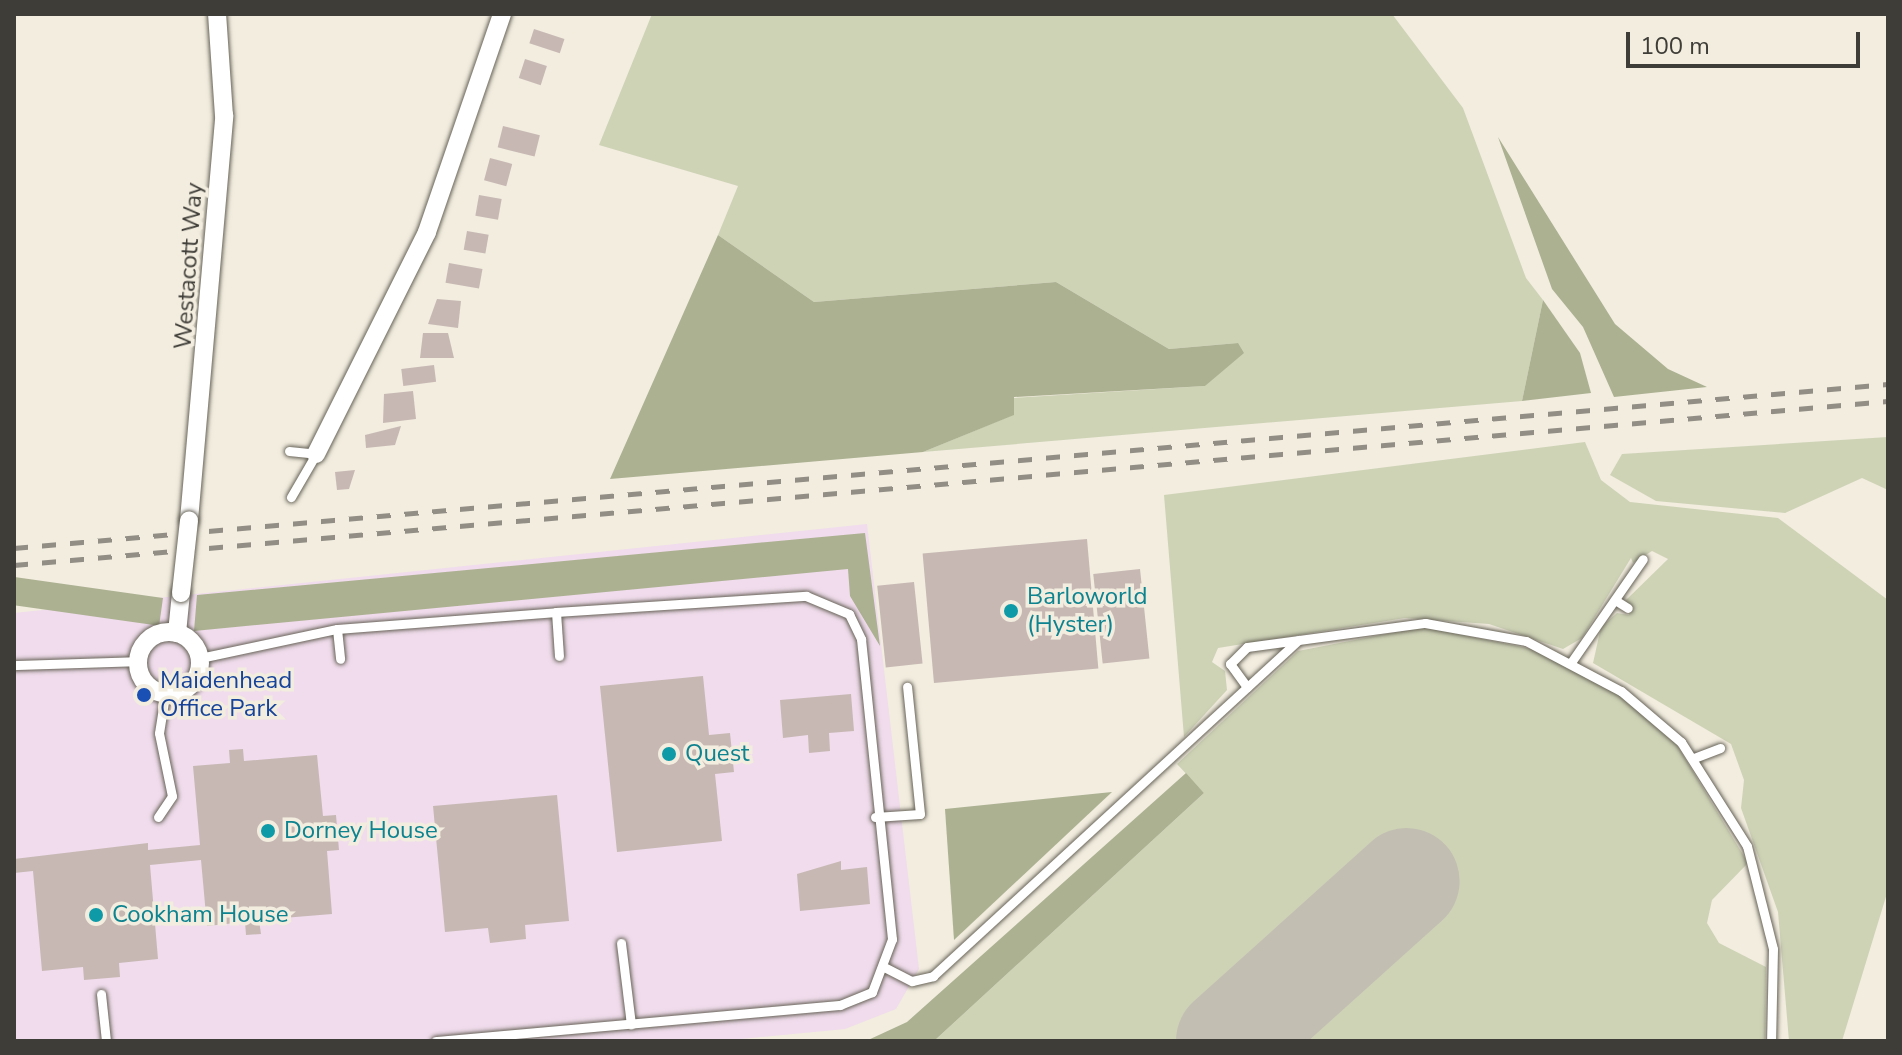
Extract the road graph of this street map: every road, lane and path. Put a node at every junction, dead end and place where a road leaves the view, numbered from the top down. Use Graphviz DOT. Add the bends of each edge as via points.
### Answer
graph roads {
  1 [pos="217,14"];
  2 [pos="502,14"];
  3 [pos="289,451"];
  4 [pos="316,454"];
  5 [pos="291,497"];
  6 [pos="1643,559"];
  7 [pos="1615,600"];
  8 [pos="1628,608"];
  9 [pos="556,612"];
  10 [pos="337,629"];
  11 [pos="177,633"];
  12 [pos="1301,637"];
  13 [pos="559,656"];
  14 [pos="200,658"];
  15 [pos="340,659"];
  16 [pos="138,661"];
  17 [pos="1572,661"];
  18 [pos="14,665"];
  19 [pos="907,687"];
  20 [pos="1247,687"];
  21 [pos="165,695"];
  22 [pos="1720,748"];
  23 [pos="1694,758"];
  24 [pos="158,817"];
  25 [pos="875,817"];
  26 [pos="621,943"];
  27 [pos="886,968"];
  28 [pos="101,994"];
  29 [pos="631,1024"];
  30 [pos="106,1041"];
  31 [pos="436,1041"];
  32 [pos="1771,1041"];
  1 -- 11 [label="street, Westacott Way, bridge" via="224,116"];
  2 -- 4 [label="street" via="427,232"];
  3 -- 4 [label="lane"];
  4 -- 5 [label="lane"];
  6 -- 7 [label="lane"];
  7 -- 8 [label="lane"];
  7 -- 17 [label="lane"];
  9 -- 10 [label="lane"];
  9 -- 13 [label="lane"];
  9 -- 25 [label="lane" via="831,600 849,614 861,639"];
  10 -- 14 [label="lane"];
  10 -- 15 [label="lane"];
  11 -- 14 [label="street"];
  11 -- 16 [label="street" via="151,638"];
  12 -- 17 [label="lane" via="1440,623 1526,641"];
  12 -- 20 [label="lane"];
  12 -- 20 [label="lane" via="1235,654 1231,670"];
  14 -- 21 [label="street" via="192,685"];
  16 -- 18 [label="lane"];
  16 -- 21 [label="street" via="142,679"];
  17 -- 23 [label="lane" via="1657,718"];
  19 -- 25 [label="lane" via="920,814"];
  20 -- 27 [label="lane" via="933,976 912,981"];
  21 -- 24 [label="lane" via="159,742 172,796"];
  22 -- 23 [label="lane"];
  23 -- 32 [label="lane" via="1747,846 1766,907"];
  25 -- 27 [label="lane" via="892,939"];
  26 -- 29 [label="lane"];
  27 -- 29 [label="lane" via="872,992 840,1005"];
  28 -- 30 [label="lane"];
  29 -- 31 [label="lane"];
}
